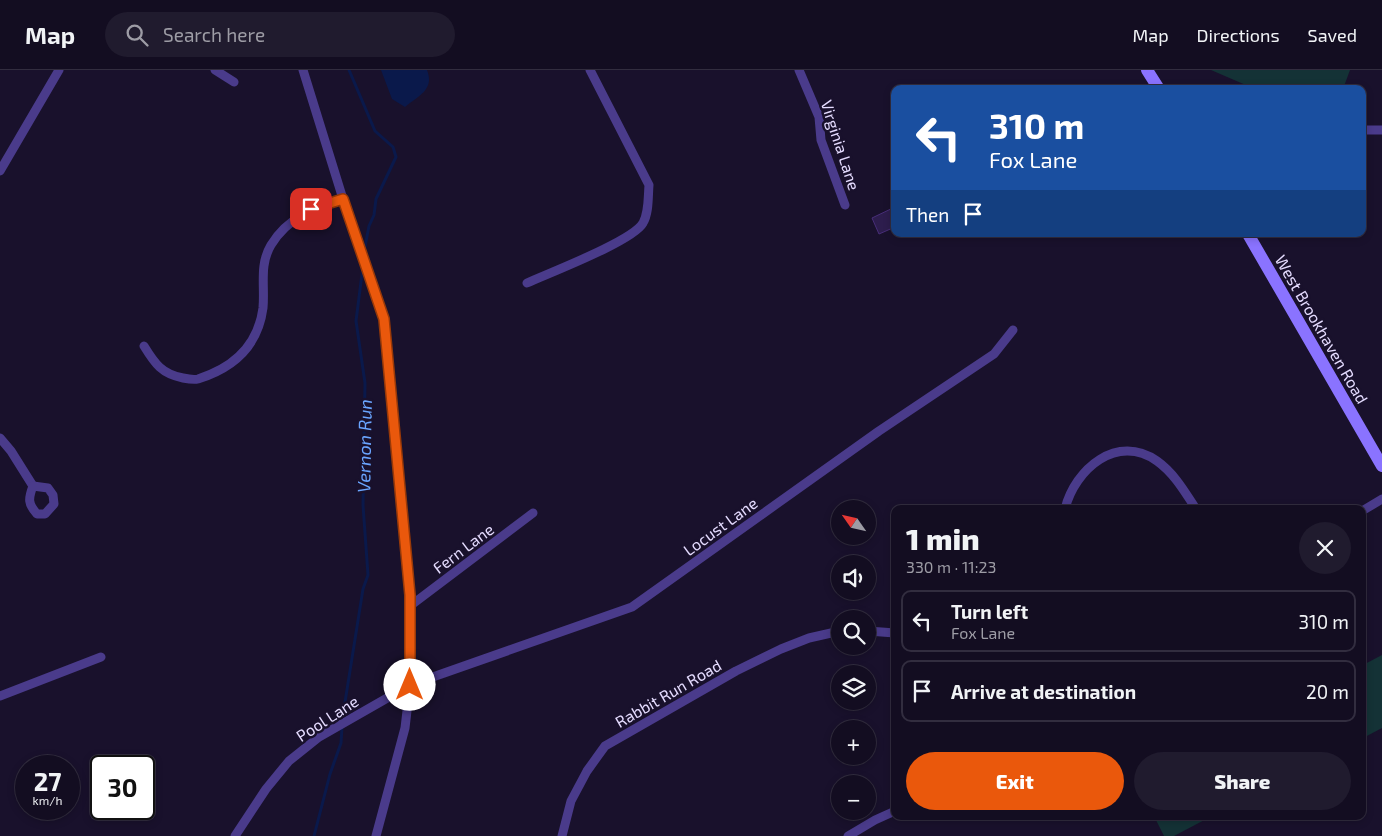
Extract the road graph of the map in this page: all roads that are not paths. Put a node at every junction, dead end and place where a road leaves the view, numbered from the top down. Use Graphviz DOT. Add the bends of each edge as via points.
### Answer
graph roads {
  1 [pos="58,70"];
  2 [pos="215,70"];
  3 [pos="303,70"];
  4 [pos="590,70"];
  5 [pos="799,70"];
  6 [pos="1147,70"];
  7 [pos="234,82"];
  8 [pos="1156,85"];
  9 [pos="1366,130"];
  10 [pos="1382,130"];
  11 [pos="0,171"];
  12 [pos="343,199"];
  13 [pos="845,205"];
  14 [pos="1250,237"];
  15 [pos="527,282"];
  16 [pos="1013,330"];
  17 [pos="144,346"];
  18 [pos="0,438"];
  19 [pos="1382,466"];
  20 [pos="33,486"];
  21 [pos="1382,499"];
  22 [pos="1065,505"];
  23 [pos="1194,505"];
  24 [pos="1366,509"];
  25 [pos="533,513"];
  26 [pos="410,606"];
  27 [pos="876,631"];
  28 [pos="831,633"];
  29 [pos="891,633"];
  30 [pos="101,658"];
  31 [pos="410,685"];
  32 [pos="0,696"];
  33 [pos="891,813"];
  34 [pos="235,836"];
  35 [pos="376,836"];
  36 [pos="562,836"];
  37 [pos="848,836"];
  1 -- 11 [label="street"];
  2 -- 7 [label="street"];
  3 -- 12 [label="street"];
  4 -- 15 [label="street" via="649,185 643,224 624,239"];
  5 -- 13 [label="street, Virginia Lane" via="819,118 821,140"];
  6 -- 8 [label="street"];
  9 -- 10 [label="street"];
  12 -- 17 [label="street" via="311,209 288,224 271,245 262,273 263,307 258,330 247,349 226,368 196,380 173,376 156,365"];
  12 -- 26 [label="street" via="384,319"];
  14 -- 19 [label="street, West Brookhaven Road"];
  16 -- 31 [label="street, Locust Lane" via="994,354 879,431 632,607"];
  18 -- 20 [label="street"];
  21 -- 24 [label="street"];
  22 -- 23 [label="street" via="1093,462 1108,454 1141,452 1157,461 1182,486"];
  25 -- 26 [label="street, Fern Lane"];
  26 -- 31 [label="street"];
  27 -- 29 [label="street"];
  28 -- 36 [label="street, Rabbit Run Road" via="802,640 736,671 605,746 571,801"];
  30 -- 32 [label="street"];
  31 -- 34 [label="street, Pool Lane" via="319,737 290,761 266,788"];
  31 -- 35 [label="street" via="405,728"];
  33 -- 37 [label="street"];
}
